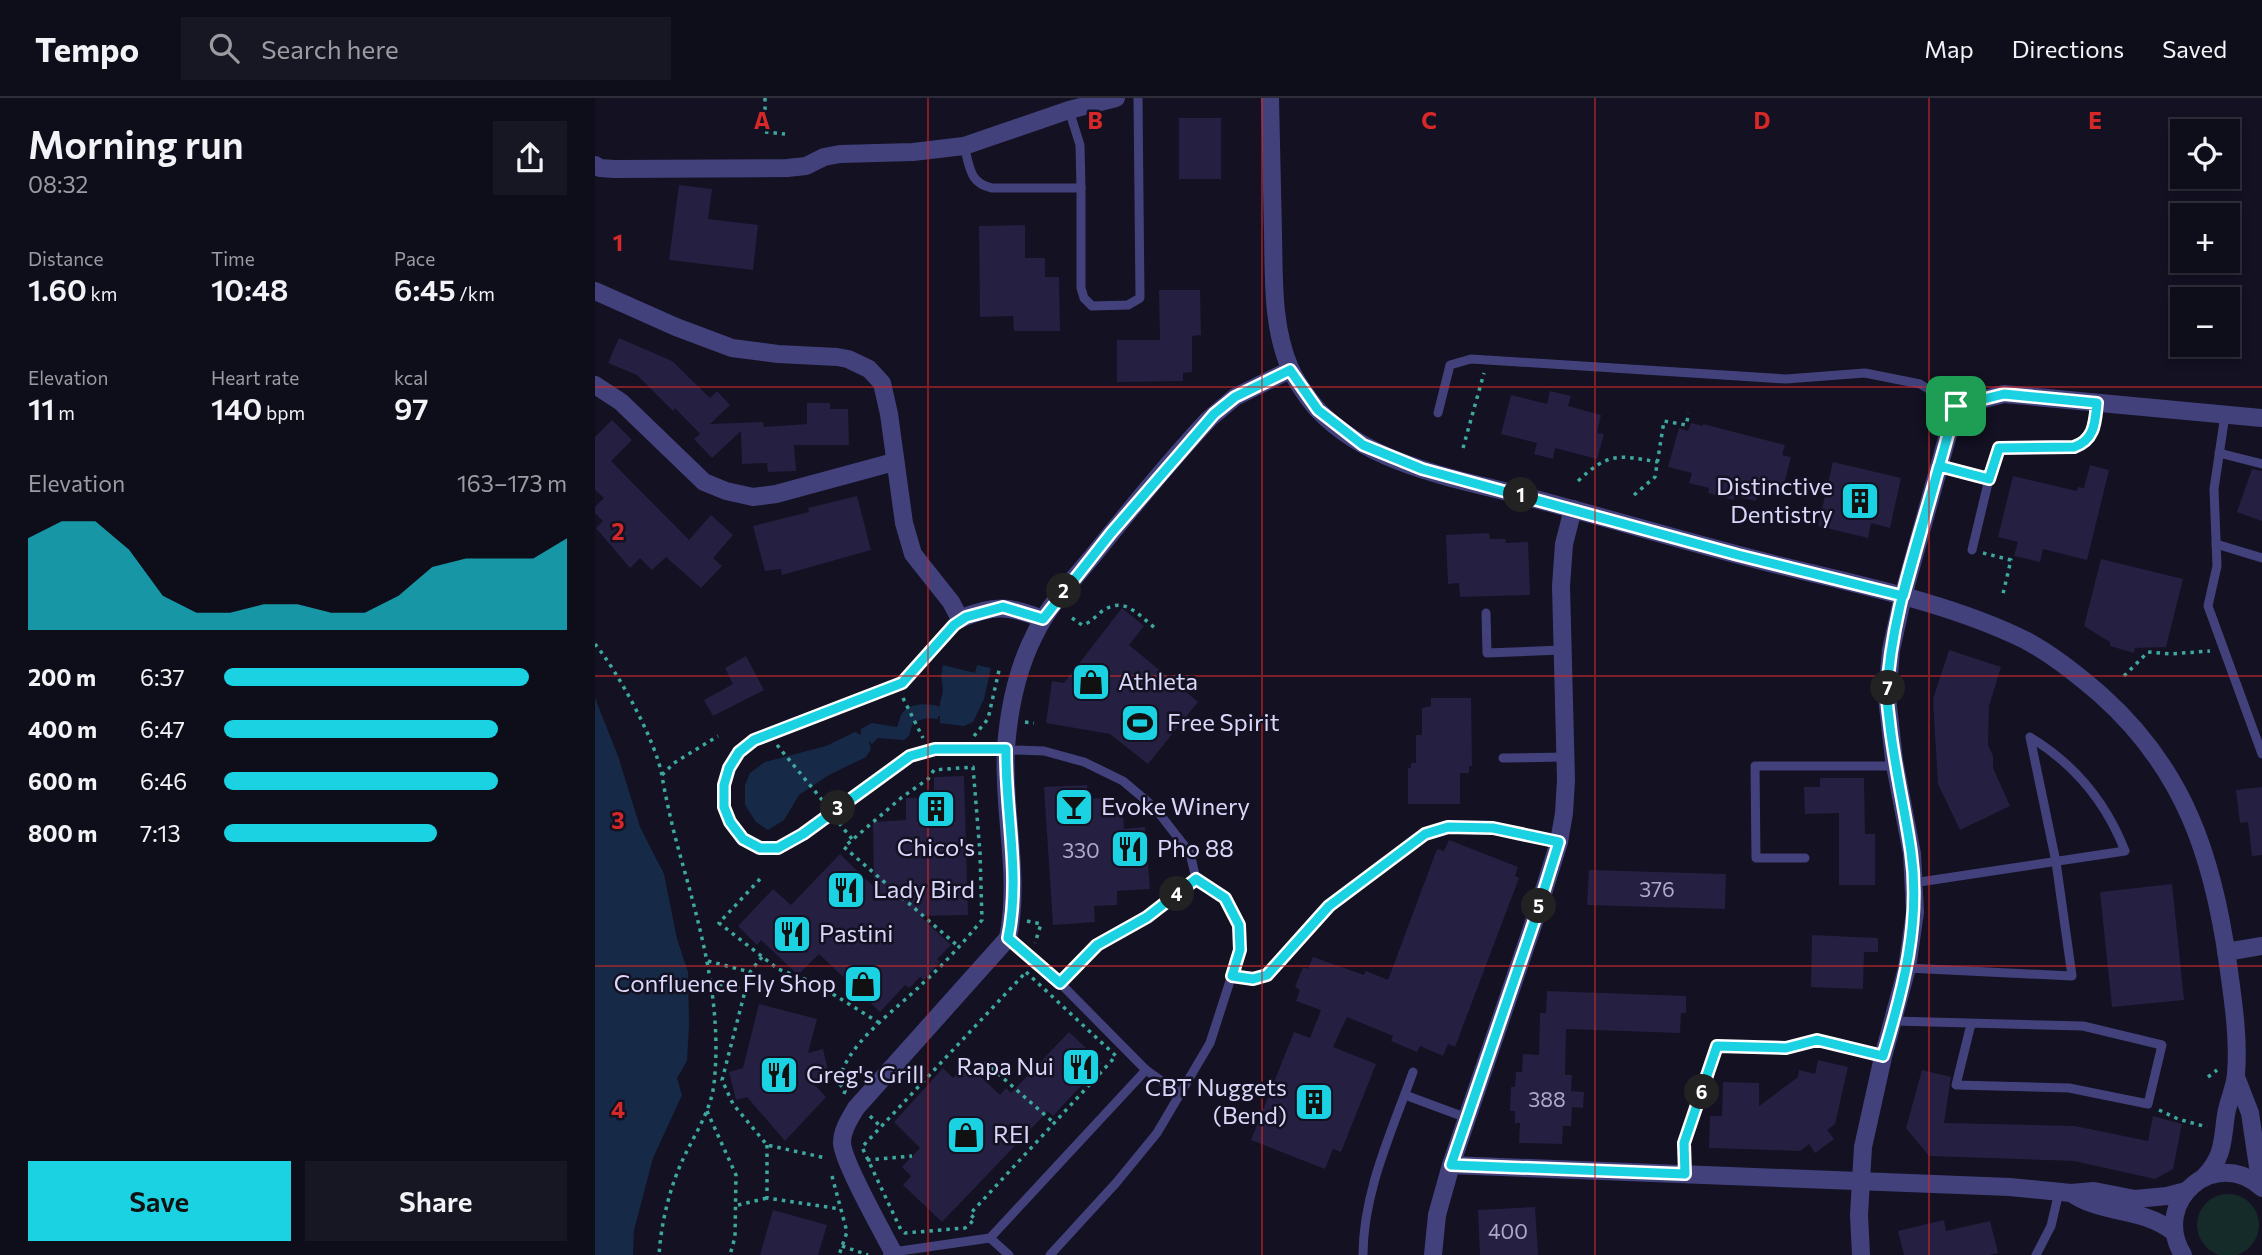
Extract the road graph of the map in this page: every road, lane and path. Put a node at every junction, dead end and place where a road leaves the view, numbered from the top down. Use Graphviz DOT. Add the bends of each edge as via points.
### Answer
graph roads {
  1 [pos="765,98"];
  2 [pos="1117,98"];
  3 [pos="1137,98"];
  4 [pos="1270,98"];
  5 [pos="1069,110"];
  6 [pos="785,134"];
  7 [pos="964,146"];
  8 [pos="595,165"];
  9 [pos="1081,188"];
  10 [pos="595,292"];
  11 [pos="1488,360"];
  12 [pos="1290,370"];
  13 [pos="595,385"];
  14 [pos="2097,403"];
  15 [pos="1956,406"];
  16 [pos="1438,413"];
  17 [pos="1689,413"];
  18 [pos="2225,415"];
  19 [pos="2262,418"];
  20 [pos="1462,448"];
  21 [pos="2219,453"];
  22 [pos="894,462"];
  23 [pos="1658,463"];
  24 [pos="2262,464"];
  25 [pos="1939,466"];
  26 [pos="1989,479"];
  27 [pos="1578,481"];
  28 [pos="1634,495"];
  29 [pos="1573,509"];
  30 [pos="2216,544"];
  31 [pos="1972,550"];
  32 [pos="2262,558"];
  33 [pos="1903,596"];
  34 [pos="2002,598"];
  35 [pos="1486,613"];
  36 [pos="1072,618"];
  37 [pos="960,619"];
  38 [pos="1043,619"];
  39 [pos="1155,628"];
  40 [pos="595,645"];
  41 [pos="1562,650"];
  42 [pos="2224,650"];
  43 [pos="2124,676"];
  44 [pos="902,696"];
  45 [pos="718,736"];
  46 [pos="924,740"];
  47 [pos="776,743"];
  48 [pos="1006,749"];
  49 [pos="2262,754"];
  50 [pos="1565,757"];
  51 [pos="1503,758"];
  52 [pos="1895,766"];
  53 [pos="662,775"];
  54 [pos="825,803"];
  55 [pos="838,822"];
  56 [pos="853,839"];
  57 [pos="1559,842"];
  58 [pos="1805,858"];
  59 [pos="2056,862"];
  60 [pos="760,879"];
  61 [pos="1196,879"];
  62 [pos="1913,883"];
  63 [pos="981,909"];
  64 [pos="990,911"];
  65 [pos="1026,920"];
  66 [pos="1008,938"];
  67 [pos="1035,945"];
  68 [pos="2262,946"];
  69 [pos="2226,952"];
  70 [pos="762,957"];
  71 [pos="708,961"];
  72 [pos="1907,968"];
  73 [pos="750,972"];
  74 [pos="1232,976"];
  75 [pos="711,982"];
  76 [pos="1060,983"];
  77 [pos="745,990"];
  78 [pos="1894,1021"];
  79 [pos="878,1022"];
  80 [pos="1971,1024"];
  81 [pos="1883,1056"];
  82 [pos="985,1062"];
  83 [pos="1146,1070"];
  84 [pos="1413,1072"];
  85 [pos="2236,1077"];
  86 [pos="1180,1094"];
  87 [pos="1405,1095"];
  88 [pos="2148,1104"];
  89 [pos="707,1111"];
  90 [pos="866,1113"];
  91 [pos="1467,1118"];
  92 [pos="1054,1123"];
  93 [pos="881,1127"];
  94 [pos="2209,1127"];
  95 [pos="767,1145"];
  96 [pos="912,1156"];
  97 [pos="828,1159"];
  98 [pos="867,1160"];
  99 [pos="1451,1165"];
  100 [pos="1685,1174"];
  101 [pos="2204,1177"];
  102 [pos="2262,1178"];
  103 [pos="1860,1180"];
  104 [pos="2262,1188"];
  105 [pos="2186,1191"];
  106 [pos="2065,1193"];
  107 [pos="767,1199"];
  108 [pos="737,1205"];
  109 [pos="840,1209"];
  110 [pos="2174,1232"];
  111 [pos="990,1238"];
  112 [pos="842,1246"];
  113 [pos="892,1254"];
  114 [pos="659,1255"];
  115 [pos="730,1255"];
  116 [pos="868,1255"];
  117 [pos="1009,1255"];
  118 [pos="1050,1255"];
  119 [pos="1363,1255"];
  120 [pos="1433,1255"];
  121 [pos="1861,1255"];
  122 [pos="2036,1255"];
  123 [pos="2182,1255"];
  1 -- 6 [label="path" via="765,132"];
  2 -- 5 [label="street"];
  3 -- 9 [label="lane" via="1140,298 1128,305 1092,306 1084,298"];
  4 -- 12 [label="street" via="1274,287 1279,333"];
  5 -- 7 [label="street"];
  5 -- 9 [label="lane" via="1080,145"];
  7 -- 8 [label="street" via="840,154 787,168 614,169"];
  7 -- 9 [label="lane" via="972,177 981,186"];
  10 -- 22 [label="street" via="732,348 837,357 869,369 882,383"];
  11 -- 15 [label="lane" via="1786,379 1865,373 1920,384"];
  11 -- 16 [label="lane" via="1450,365"];
  11 -- 20 [label="path"];
  12 -- 29 [label="street" via="1318,410 1363,445 1422,469"];
  12 -- 38 [label="street" via="1235,397 1214,414"];
  13 -- 22 [label="street" via="621,402 704,482 726,491 753,497 776,494"];
  14 -- 15 [label="street" via="2004,394"];
  14 -- 18 [label="street"];
  14 -- 26 [label="lane" via="2095,425 2084,444 1999,448"];
  15 -- 25 [label="street"];
  17 -- 23 [label="path" via="1686,425 1664,421"];
  18 -- 19 [label="street"];
  18 -- 21 [label="lane"];
  21 -- 24 [label="lane"];
  21 -- 30 [label="lane" via="2214,489"];
  22 -- 37 [label="street" via="913,554"];
  23 -- 27 [label="path" via="1621,456 1596,463"];
  23 -- 28 [label="path" via="1655,477"];
  25 -- 26 [label="lane"];
  25 -- 33 [label="street"];
  26 -- 31 [label="lane"];
  29 -- 33 [label="street"];
  29 -- 41 [label="street" via="1561,586"];
  30 -- 32 [label="lane"];
  30 -- 42 [label="lane" via="2217,566 2208,606"];
  31 -- 34 [label="path" via="2011,560"];
  33 -- 52 [label="street" via="1887,697"];
  33 -- 69 [label="street" via="2027,641 2082,678 2130,721 2165,767 2192,818 2215,892"];
  35 -- 41 [label="lane" via="1487,653"];
  36 -- 39 [label="path" via="1087,624 1117,604"];
  37 -- 38 [label="street" via="1003,607"];
  37 -- 48 [label="lane" via="902,683 767,734 743,748 725,780 727,818 752,845 778,848 910,756 935,749"];
  38 -- 48 [label="street" via="1020,672"];
  40 -- 53 [label="path" via="622,684"];
  41 -- 50 [label="street"];
  42 -- 43 [label="path" via="2148,652"];
  42 -- 49 [label="lane"];
  44 -- 46 [label="path"];
  45 -- 53 [label="path"];
  47 -- 54 [label="path"];
  48 -- 61 [label="lane" via="1044,751 1084,762 1123,781 1155,808 1190,853"];
  48 -- 66 [label="street" via="1014,881"];
  50 -- 51 [label="lane"];
  50 -- 57 [label="street"];
  52 -- 58 [label="lane" via="1755,766 1756,858"];
  52 -- 62 [label="street"];
  53 -- 71 [label="path"];
  55 -- 56 [label="path"];
  56 -- 63 [label="path" via="844,847 960,947 982,920"];
  56 -- 63 [label="path" via="934,770 973,767"];
  57 -- 74 [label="lane" via="1493,828 1448,827 1425,834 1329,906 1267,975 1253,979"];
  57 -- 91 [label="street"];
  59 -- 59 [label="lane" via="2125,851 2090,788 2055,753 2030,737"];
  59 -- 62 [label="lane"];
  59 -- 72 [label="lane" via="2072,976"];
  60 -- 70 [label="path" via="719,923"];
  61 -- 74 [label="lane" via="1225,898 1239,925 1240,950"];
  61 -- 76 [label="lane" via="1147,917 1097,945"];
  62 -- 72 [label="street" via="1915,912"];
  63 -- 64 [label="path"];
  65 -- 67 [label="path" via="1041,924"];
  66 -- 76 [label="lane"];
  66 -- 113 [label="street" via="846,1124 842,1143"];
  68 -- 69 [label="street"];
  69 -- 85 [label="street" via="2234,1006"];
  70 -- 73 [label="path"];
  70 -- 79 [label="path"];
  71 -- 73 [label="path"];
  71 -- 75 [label="path"];
  72 -- 78 [label="street"];
  73 -- 77 [label="path"];
  74 -- 86 [label="lane" via="1210,1043"];
  75 -- 77 [label="path"];
  75 -- 89 [label="path" via="714,1085"];
  76 -- 83 [label="lane"];
  77 -- 95 [label="path" via="722,1080 733,1104"];
  78 -- 80 [label="lane"];
  78 -- 81 [label="street"];
  80 -- 88 [label="lane" via="2083,1026 2162,1045"];
  80 -- 88 [label="lane" via="1956,1085 2069,1088"];
  81 -- 100 [label="lane" via="1817,1040 1786,1048 1717,1046 1684,1143"];
  81 -- 103 [label="street"];
  82 -- 92 [label="path"];
  83 -- 86 [label="lane"];
  83 -- 111 [label="lane"];
  84 -- 87 [label="lane"];
  85 -- 101 [label="street" via="2224,1140 2215,1165"];
  85 -- 102 [label="street" via="2250,1113"];
  86 -- 118 [label="lane" via="1157,1133"];
  87 -- 91 [label="lane"];
  87 -- 119 [label="lane" via="1373,1186"];
  88 -- 94 [label="path"];
  89 -- 108 [label="path" via="736,1175"];
  89 -- 114 [label="path" via="670,1196"];
  90 -- 93 [label="path"];
  91 -- 99 [label="street"];
  92 -- 93 [label="path" via="1116,1056 1026,972"];
  92 -- 98 [label="path" via="970,1214 975,1219 965,1228 905,1233"];
  93 -- 98 [label="path" via="862,1147"];
  95 -- 97 [label="path"];
  95 -- 107 [label="path"];
  96 -- 98 [label="path"];
  99 -- 100 [label="street"];
  99 -- 120 [label="street" via="1437,1215"];
  100 -- 103 [label="street"];
  101 -- 104 [label="street" via="2239,1174"];
  101 -- 105 [label="street"];
  103 -- 106 [label="street"];
  103 -- 121 [label="street"];
  105 -- 106 [label="street" via="2136,1199 2094,1191"];
  105 -- 110 [label="street" via="2173,1218"];
  106 -- 110 [label="street" via="2136,1213"];
  106 -- 122 [label="lane"];
  107 -- 108 [label="path"];
  107 -- 109 [label="path"];
  108 -- 115 [label="path"];
  110 -- 123 [label="street"];
  111 -- 113 [label="lane"];
  111 -- 117 [label="lane"];
  112 -- 116 [label="path"];
}
